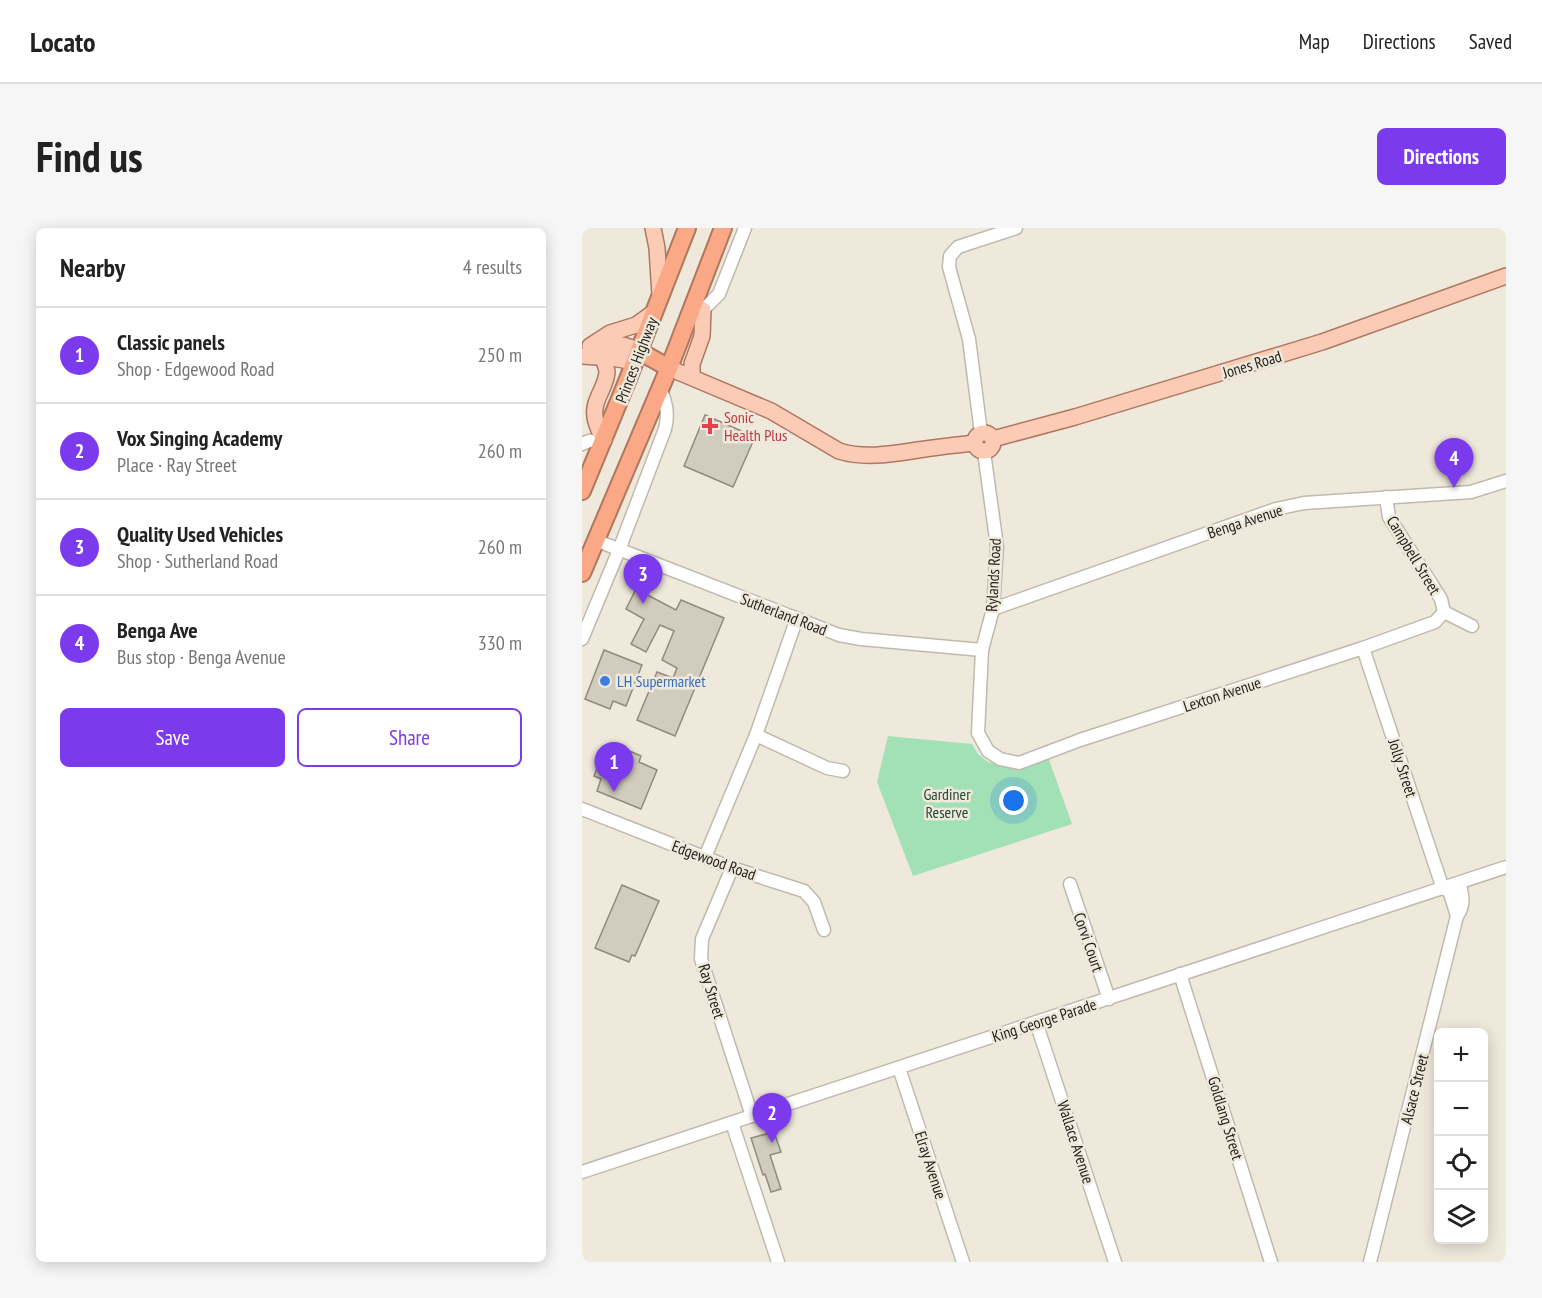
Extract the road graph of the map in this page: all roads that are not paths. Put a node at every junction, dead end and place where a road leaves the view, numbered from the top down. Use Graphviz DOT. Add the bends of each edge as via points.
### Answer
graph roads {
  1 [pos="653,228"];
  2 [pos="687,228"];
  3 [pos="723,228"];
  4 [pos="745,228"];
  5 [pos="1016,228"];
  6 [pos="1506,276"];
  7 [pos="657,305"];
  8 [pos="698,308"];
  9 [pos="585,351"];
  10 [pos="637,356"];
  11 [pos="603,357"];
  12 [pos="669,368"];
  13 [pos="692,377"];
  14 [pos="660,388"];
  15 [pos="604,440"];
  16 [pos="983,442"];
  17 [pos="582,444"];
  18 [pos="1506,481"];
  19 [pos="582,492"];
  20 [pos="1386,497"];
  21 [pos="595,540"];
  22 [pos="619,550"];
  23 [pos="582,573"];
  24 [pos="993,609"];
  25 [pos="1444,612"];
  26 [pos="797,618"];
  27 [pos="1472,626"];
  28 [pos="582,639"];
  29 [pos="1363,648"];
  30 [pos="982,650"];
  31 [pos="978,733"];
  32 [pos="756,735"];
  33 [pos="843,771"];
  34 [pos="582,809"];
  35 [pos="705,857"];
  36 [pos="1506,867"];
  37 [pos="732,868"];
  38 [pos="1070,884"];
  39 [pos="1450,886"];
  40 [pos="824,930"];
  41 [pos="1180,974"];
  42 [pos="1109,999"];
  43 [pos="1036,1022"];
  44 [pos="899,1068"];
  45 [pos="752,1116"];
  46 [pos="732,1123"];
  47 [pos="582,1172"];
  48 [pos="778,1262"];
  49 [pos="963,1262"];
  50 [pos="1115,1262"];
  51 [pos="1271,1262"];
  52 [pos="1370,1262"];
  1 -- 7 [label="main road"];
  2 -- 7 [label="highway, Princes Highway"];
  3 -- 8 [label="highway, Princes Highway"];
  4 -- 8 [label="street" via="719,294"];
  5 -- 16 [label="street, Rylands Road" via="958,247 950,256 948,267 969,339"];
  6 -- 16 [label="main road, Jones Road" via="1322,342"];
  7 -- 9 [label="main road" via="636,325 607,335"];
  7 -- 10 [label="highway, Princes Highway"];
  8 -- 12 [label="highway, Princes Highway"];
  8 -- 13 [label="main road" via="702,333"];
  9 -- 10 [label="main road" via="612,343 628,346"];
  9 -- 11 [label="main road"];
  10 -- 11 [label="main road"];
  10 -- 12 [label="highway"];
  10 -- 15 [label="highway, Princes Highway"];
  11 -- 15 [label="main road" via="606,375 594,415"];
  12 -- 13 [label="main road, Jones Road"];
  12 -- 14 [label="highway, Princes Highway"];
  13 -- 16 [label="main road, Jones Road" via="771,411 851,455"];
  14 -- 21 [label="highway, Princes Highway"];
  14 -- 22 [label="street, Princes Highway" via="667,407 666,425"];
  15 -- 17 [label="street"];
  15 -- 19 [label="highway, Princes Highway"];
  16 -- 24 [label="street, Rylands Road" via="997,546"];
  18 -- 20 [label="street, Benga Avenue" via="1471,492"];
  20 -- 24 [label="street, Benga Avenue" via="1276,509"];
  20 -- 25 [label="street, Campbell Street" via="1389,517 1441,599"];
  21 -- 22 [label="street, Sutherland Road"];
  21 -- 23 [label="highway, Princes Highway"];
  22 -- 26 [label="street, Sutherland Road"];
  22 -- 28 [label="street, Princes Highway"];
  24 -- 30 [label="street, Rylands Road"];
  25 -- 27 [label="street"];
  25 -- 29 [label="street, Lexton Avenue" via="1435,622"];
  26 -- 30 [label="street, Sutherland Road" via="838,635 861,639"];
  26 -- 32 [label="street"];
  29 -- 31 [label="street, Lexton Avenue" via="1019,763 988,752"];
  29 -- 39 [label="street, Jolly Street"];
  30 -- 31 [label="street, Rylands Road"];
  32 -- 33 [label="street" via="827,768"];
  32 -- 35 [label="street"];
  34 -- 35 [label="street, Edgewood Road"];
  35 -- 37 [label="street, Edgewood Road"];
  36 -- 39 [label="street, King George Parade"];
  37 -- 40 [label="street, Edgewood Road" via="804,891 814,902"];
  37 -- 45 [label="street, Ray Street" via="702,939 701,959"];
  38 -- 42 [label="street, Corvi Court"];
  39 -- 41 [label="street, King George Parade"];
  39 -- 52 [label="street, Alsace Street" via="1457,916"];
  41 -- 42 [label="street, King George Parade"];
  41 -- 51 [label="street, Goldlang Street"];
  42 -- 43 [label="street, King George Parade"];
  43 -- 44 [label="street, King George Parade"];
  43 -- 50 [label="street, Wallace Avenue"];
  44 -- 45 [label="street, King George Parade"];
  44 -- 49 [label="street, Elray Avenue"];
  45 -- 46 [label="street, King George Parade"];
  46 -- 47 [label="street, King George Parade"];
  46 -- 48 [label="street"];
}
